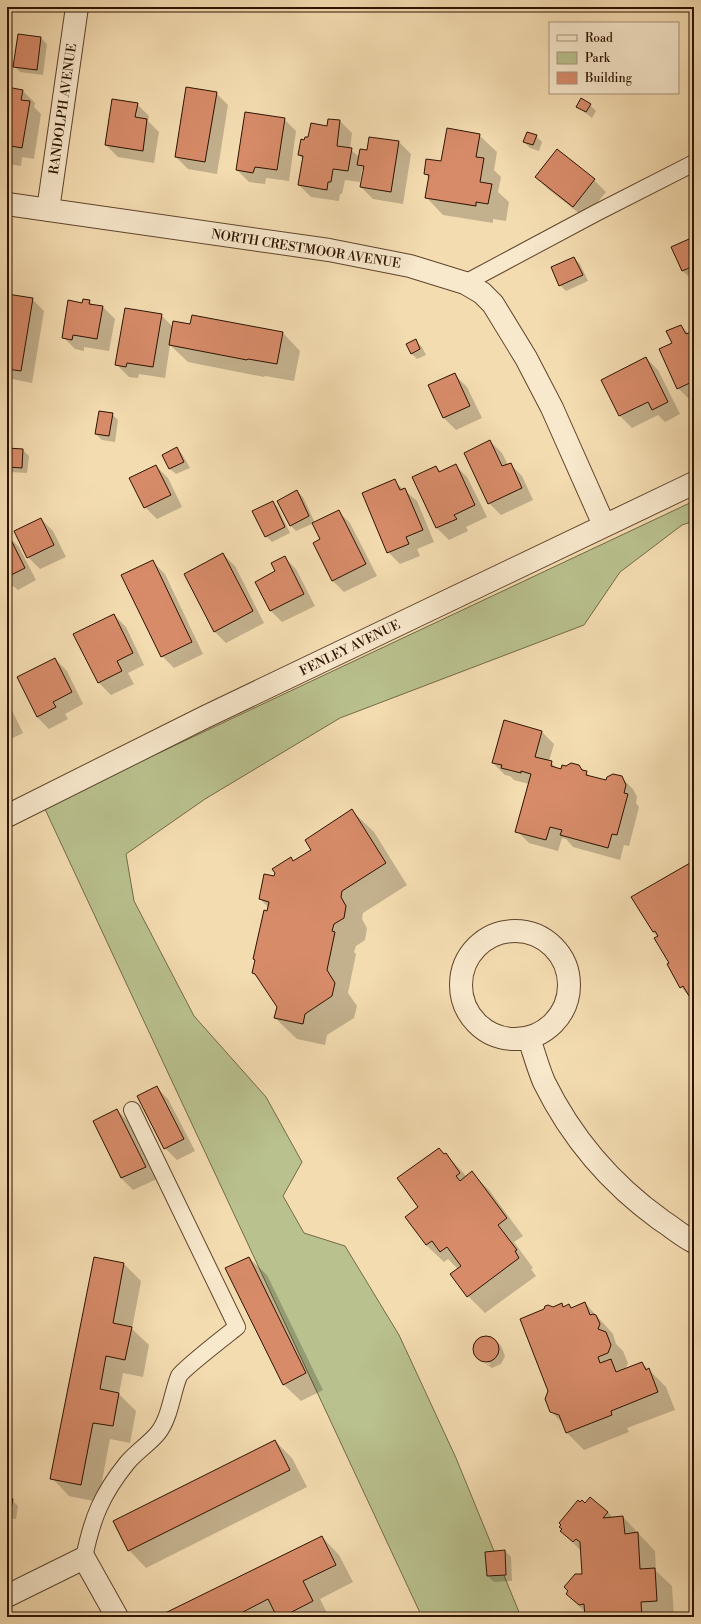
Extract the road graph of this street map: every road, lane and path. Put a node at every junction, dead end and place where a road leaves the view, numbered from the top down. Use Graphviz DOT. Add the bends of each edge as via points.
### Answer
graph roads {
  1 [pos="77,7"];
  2 [pos="694,163"];
  3 [pos="7,204"];
  4 [pos="48,210"];
  5 [pos="465,283"];
  6 [pos="694,483"];
  7 [pos="604,525"];
  8 [pos="7,816"];
  9 [pos="529,1038"];
  10 [pos="132,1110"];
  11 [pos="694,1242"];
  12 [pos="84,1558"];
  13 [pos="7,1596"];
  14 [pos="117,1617"];
  1 -- 4 [label="street, RANDOLPH AVENUE"];
  2 -- 5 [label="lane"];
  3 -- 4 [label="street, NORTH CRESTMOOR AVENUE"];
  4 -- 5 [label="street, NORTH CRESTMOOR AVENUE" via="329,250 410,266"];
  5 -- 7 [label="street, NORTH CRESTMOOR AVENUE" via="482,293 493,304 526,358 552,408"];
  6 -- 7 [label="street, FENLEY AVENUE"];
  7 -- 8 [label="street, FENLEY AVENUE"];
  9 -- 9 [label="street" via="549,1029 563,1013 570,992 568,971 559,952 543,937 523,930 501,931 482,941 468,957 461,977 462,999 472,1018 488,1033 508,1040"];
  9 -- 11 [label="street" via="544,1081 570,1126 604,1170 640,1205"];
  10 -- 12 [label="lane" via="237,1327 180,1375 158,1432 128,1462 99,1504 89,1529"];
  12 -- 13 [label="street"];
  12 -- 14 [label="street"];
}
